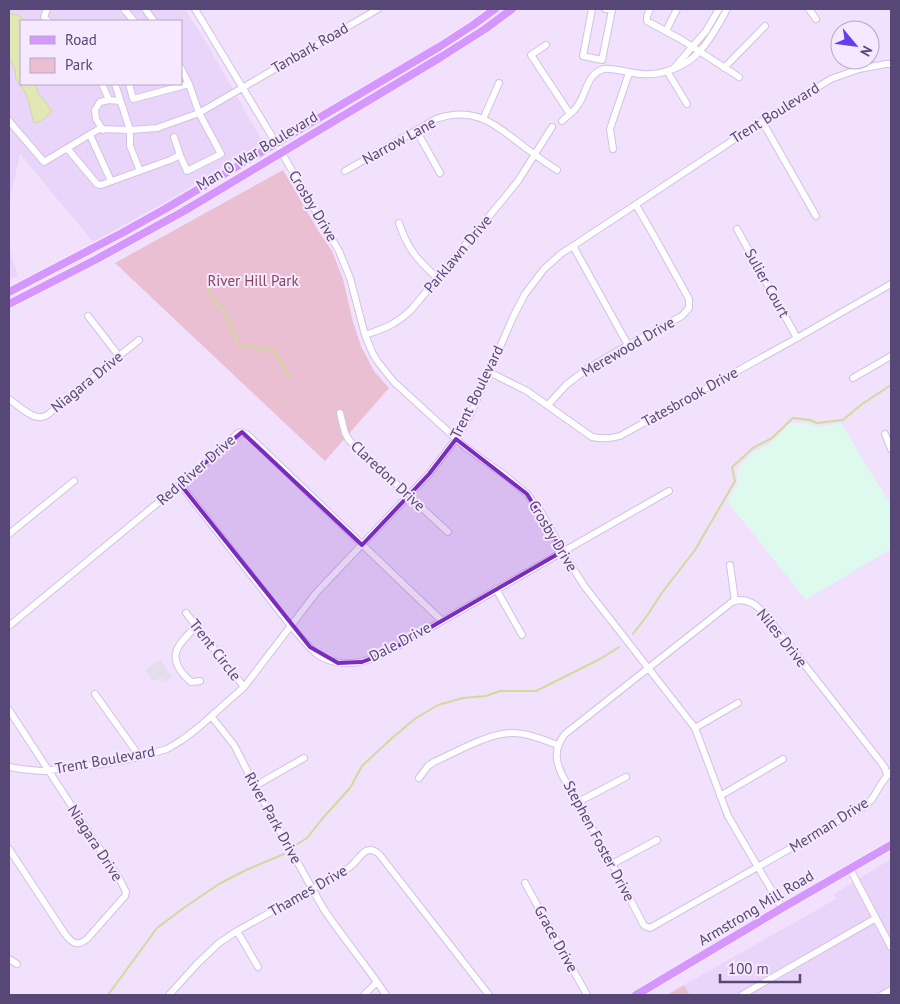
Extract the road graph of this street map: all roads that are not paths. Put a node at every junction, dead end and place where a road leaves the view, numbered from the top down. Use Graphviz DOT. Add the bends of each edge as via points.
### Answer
graph roads {
  1 [pos="47,9"];
  2 [pos="124,9"];
  3 [pos="145,9"];
  4 [pos="195,9"];
  5 [pos="377,9"];
  6 [pos="495,9"];
  7 [pos="512,9"];
  8 [pos="592,9"];
  9 [pos="605,9"];
  10 [pos="650,9"];
  11 [pos="677,9"];
  12 [pos="719,9"];
  13 [pos="727,9"];
  14 [pos="809,9"];
  15 [pos="816,19"];
  16 [pos="47,20"];
  17 [pos="133,20"];
  18 [pos="153,20"];
  19 [pos="765,26"];
  20 [pos="666,31"];
  21 [pos="546,45"];
  22 [pos="693,47"];
  23 [pos="700,51"];
  24 [pos="602,60"];
  25 [pos="891,64"];
  26 [pos="605,68"];
  27 [pos="724,68"];
  28 [pos="182,70"];
  29 [pos="670,70"];
  30 [pos="629,72"];
  31 [pos="739,77"];
  32 [pos="499,83"];
  33 [pos="189,84"];
  34 [pos="102,85"];
  35 [pos="115,85"];
  36 [pos="129,85"];
  37 [pos="243,88"];
  38 [pos="109,100"];
  39 [pos="120,100"];
  40 [pos="687,104"];
  41 [pos="199,113"];
  42 [pos="570,114"];
  43 [pos="483,118"];
  44 [pos="9,121"];
  45 [pos="562,121"];
  46 [pos="762,121"];
  47 [pos="552,128"];
  48 [pos="103,130"];
  49 [pos="130,130"];
  50 [pos="416,130"];
  51 [pos="90,134"];
  52 [pos="174,137"];
  53 [pos="276,143"];
  54 [pos="67,148"];
  55 [pos="613,149"];
  56 [pos="281,153"];
  57 [pos="180,155"];
  58 [pos="534,155"];
  59 [pos="557,170"];
  60 [pos="140,171"];
  61 [pos="345,171"];
  62 [pos="440,173"];
  63 [pos="111,181"];
  64 [pos="636,205"];
  65 [pos="816,216"];
  66 [pos="399,223"];
  67 [pos="737,229"];
  68 [pos="573,246"];
  69 [pos="437,278"];
  70 [pos="891,284"];
  71 [pos="9,292"];
  72 [pos="9,304"];
  73 [pos="88,316"];
  74 [pos="365,335"];
  75 [pos="797,338"];
  76 [pos="139,340"];
  77 [pos="628,345"];
  78 [pos="119,356"];
  79 [pos="891,356"];
  80 [pos="489,372"];
  81 [pos="853,378"];
  82 [pos="10,402"];
  83 [pos="548,405"];
  84 [pos="340,413"];
  85 [pos="885,434"];
  86 [pos="456,439"];
  87 [pos="891,449"];
  88 [pos="74,481"];
  89 [pos="180,484"];
  90 [pos="669,491"];
  91 [pos="409,495"];
  92 [pos="448,532"];
  93 [pos="9,534"];
  94 [pos="362,545"];
  95 [pos="563,551"];
  96 [pos="730,565"];
  97 [pos="496,589"];
  98 [pos="735,601"];
  99 [pos="186,613"];
  100 [pos="441,620"];
  101 [pos="9,626"];
  102 [pos="197,626"];
  103 [pos="291,626"];
  104 [pos="522,635"];
  105 [pos="648,668"];
  106 [pos="200,681"];
  107 [pos="244,687"];
  108 [pos="95,694"];
  109 [pos="738,703"];
  110 [pos="9,710"];
  111 [pos="211,716"];
  112 [pos="694,728"];
  113 [pos="558,745"];
  114 [pos="140,757"];
  115 [pos="304,758"];
  116 [pos="783,759"];
  117 [pos="9,767"];
  118 [pos="48,770"];
  119 [pos="889,774"];
  120 [pos="626,777"];
  121 [pos="419,778"];
  122 [pos="255,786"];
  123 [pos="720,796"];
  124 [pos="578,802"];
  125 [pos="657,840"];
  126 [pos="891,845"];
  127 [pos="9,849"];
  128 [pos="612,864"];
  129 [pos="758,868"];
  130 [pos="850,869"];
  131 [pos="525,883"];
  132 [pos="313,889"];
  133 [pos="782,908"];
  134 [pos="876,918"];
  135 [pos="237,931"];
  136 [pos="891,947"];
  137 [pos="9,959"];
  138 [pos="17,964"];
  139 [pos="258,967"];
  140 [pos="378,982"];
  141 [pos="891,990"];
  142 [pos="171,995"];
  143 [pos="364,995"];
  144 [pos="386,995"];
  145 [pos="489,995"];
  146 [pos="587,995"];
  147 [pos="636,995"];
  148 [pos="742,995"];
  149 [pos="882,995"];
  1 -- 16 [label="street" via="44,17"];
  2 -- 17 [label="street"];
  3 -- 18 [label="street"];
  4 -- 37 [label="street, Crosby Drive"];
  5 -- 37 [label="street, Tanbark Road"];
  6 -- 53 [label="main road, Man O War Boulevard" via="439,47"];
  7 -- 56 [label="main road, Man O War Boulevard" via="459,46"];
  8 -- 24 [label="street" via="583,56"];
  9 -- 24 [label="street" via="612,10"];
  10 -- 20 [label="street" via="647,21"];
  11 -- 20 [label="street"];
  12 -- 22 [label="street"];
  13 -- 23 [label="street"];
  14 -- 15 [label="street"];
  19 -- 27 [label="street"];
  20 -- 22 [label="street"];
  21 -- 42 [label="street" via="531,55"];
  22 -- 23 [label="street"];
  22 -- 29 [label="street"];
  23 -- 27 [label="street"];
  23 -- 29 [label="street"];
  24 -- 26 [label="street"];
  25 -- 46 [label="street, Trent Boulevard" via="859,69 831,79"];
  26 -- 30 [label="street"];
  26 -- 42 [label="street" via="591,78"];
  27 -- 31 [label="street"];
  28 -- 33 [label="street"];
  29 -- 30 [label="street" via="643,75"];
  29 -- 40 [label="street"];
  30 -- 55 [label="street" via="610,129"];
  32 -- 43 [label="street"];
  33 -- 36 [label="street" via="133,99"];
  33 -- 41 [label="street"];
  34 -- 38 [label="street"];
  35 -- 39 [label="street"];
  37 -- 41 [label="street, Tanbark Road"];
  37 -- 53 [label="street, Crosby Drive"];
  38 -- 39 [label="street"];
  38 -- 48 [label="street" via="100,102 96,110 96,119"];
  39 -- 49 [label="street"];
  41 -- 49 [label="street, Tanbark Road" via="158,128"];
  41 -- 57 [label="street" via="221,154 187,171"];
  42 -- 45 [label="street"];
  43 -- 50 [label="street, Narrow Lane" via="449,115"];
  43 -- 58 [label="street, Narrow Lane"];
  44 -- 54 [label="street, Tanbark Road" via="44,162"];
  46 -- 64 [label="street, Trent Boulevard"];
  46 -- 65 [label="street"];
  47 -- 58 [label="street, Parklawn Drive"];
  48 -- 49 [label="street, Tanbark Road"];
  48 -- 51 [label="street, Tanbark Road"];
  49 -- 60 [label="street" via="130,146"];
  50 -- 61 [label="street, Narrow Lane"];
  50 -- 62 [label="street"];
  51 -- 54 [label="street, Tanbark Road"];
  51 -- 63 [label="street"];
  52 -- 57 [label="street"];
  53 -- 56 [label="street, Crosby Drive"];
  53 -- 71 [label="main road, Man O War Boulevard" via="165,209"];
  54 -- 63 [label="street" via="97,184"];
  56 -- 72 [label="main road, Man O War Boulevard" via="175,216"];
  56 -- 74 [label="street, Crosby Drive" via="339,251 350,278"];
  57 -- 60 [label="street"];
  58 -- 59 [label="street, Narrow Lane"];
  58 -- 69 [label="street, Parklawn Drive" via="506,197"];
  60 -- 63 [label="street"];
  64 -- 68 [label="street, Trent Boulevard"];
  64 -- 77 [label="street, Merewood Drive" via="690,304 682,316"];
  66 -- 69 [label="street" via="407,245"];
  67 -- 75 [label="street, Sulier Court"];
  68 -- 77 [label="street"];
  68 -- 80 [label="street, Trent Boulevard" via="544,269 525,294"];
  69 -- 74 [label="street, Parklawn Drive" via="403,317 386,328"];
  70 -- 75 [label="street, Tatesbrook Drive"];
  73 -- 78 [label="street"];
  74 -- 86 [label="street, Crosby Drive" via="387,375"];
  75 -- 83 [label="street, Tatesbrook Drive" via="620,436 609,439 592,436"];
  76 -- 78 [label="street, Niagara Drive"];
  77 -- 83 [label="street, Merewood Drive" via="575,378"];
  78 -- 82 [label="street, Niagara Drive" via="43,417 35,417"];
  79 -- 81 [label="street"];
  80 -- 83 [label="street, Tatesbrook Drive"];
  80 -- 86 [label="street, Trent Boulevard"];
  84 -- 91 [label="street, Claredon Drive" via="349,440"];
  85 -- 87 [label="street"];
  86 -- 91 [label="street, Trent Boulevard"];
  86 -- 95 [label="street, Crosby Drive" via="527,494"];
  88 -- 93 [label="street"];
  89 -- 94 [label="street, Red River Drive" via="242,432"];
  89 -- 101 [label="street, Red River Drive"];
  89 -- 103 [label="street, Dale Drive"];
  90 -- 95 [label="street, Dale Drive"];
  91 -- 92 [label="street, Claredon Drive"];
  91 -- 94 [label="street, Trent Boulevard"];
  94 -- 100 [label="street, Red River Drive"];
  94 -- 103 [label="street, Trent Boulevard" via="316,593"];
  95 -- 97 [label="street, Dale Drive"];
  95 -- 105 [label="street, Crosby Drive" via="584,587"];
  96 -- 98 [label="street"];
  97 -- 100 [label="street, Dale Drive"];
  97 -- 104 [label="street"];
  98 -- 105 [label="street"];
  98 -- 119 [label="street, Niles Drive" via="749,601 759,607"];
  99 -- 102 [label="street, Trent Circle"];
  100 -- 103 [label="street, Dale Drive" via="386,653 354,663 338,663 319,655"];
  102 -- 106 [label="street" via="183,639 175,656 187,678 191,682"];
  102 -- 107 [label="street, Trent Circle"];
  103 -- 107 [label="street, Trent Boulevard"];
  105 -- 112 [label="street, Crosby Drive"];
  105 -- 113 [label="street" via="565,734"];
  107 -- 111 [label="street, Trent Boulevard"];
  108 -- 114 [label="street"];
  109 -- 112 [label="street"];
  110 -- 118 [label="street, Niagara Drive"];
  111 -- 114 [label="street, Trent Boulevard" via="182,740"];
  111 -- 122 [label="street, River Park Drive" via="234,746"];
  112 -- 123 [label="street, Crosby Drive"];
  113 -- 121 [label="street" via="520,734 493,736 434,762"];
  113 -- 124 [label="street, Stephen Foster Drive" via="559,768"];
  114 -- 118 [label="street, Trent Boulevard"];
  115 -- 122 [label="street"];
  116 -- 123 [label="street"];
  117 -- 118 [label="street, Trent Boulevard"];
  118 -- 127 [label="street, Niagara Drive" via="120,880 125,896 87,940 75,944 65,934"];
  119 -- 129 [label="street, Merman Drive" via="867,805"];
  120 -- 124 [label="street"];
  122 -- 132 [label="street, River Park Drive"];
  123 -- 129 [label="street, Crosby Drive"];
  124 -- 128 [label="street, Stephen Foster Drive"];
  125 -- 128 [label="street"];
  126 -- 130 [label="main road, Armstrong Mill Road"];
  128 -- 129 [label="street, Stephen Foster Drive" via="644,926 650,928"];
  129 -- 133 [label="street, Crosby Drive"];
  130 -- 133 [label="main road, Armstrong Mill Road"];
  130 -- 134 [label="street"];
  131 -- 146 [label="street, Grace Drive"];
  132 -- 135 [label="street, Thames Drive"];
  132 -- 140 [label="street, River Park Drive" via="334,924"];
  132 -- 145 [label="street, Thames Drive" via="348,868 366,851 376,851"];
  133 -- 147 [label="main road, Armstrong Mill Road"];
  134 -- 136 [label="street"];
  134 -- 148 [label="street"];
  135 -- 139 [label="street"];
  135 -- 142 [label="street, Thames Drive" via="208,952"];
  137 -- 138 [label="street"];
  140 -- 143 [label="street"];
  140 -- 144 [label="street, River Park Drive"];
  141 -- 149 [label="street"];
}
